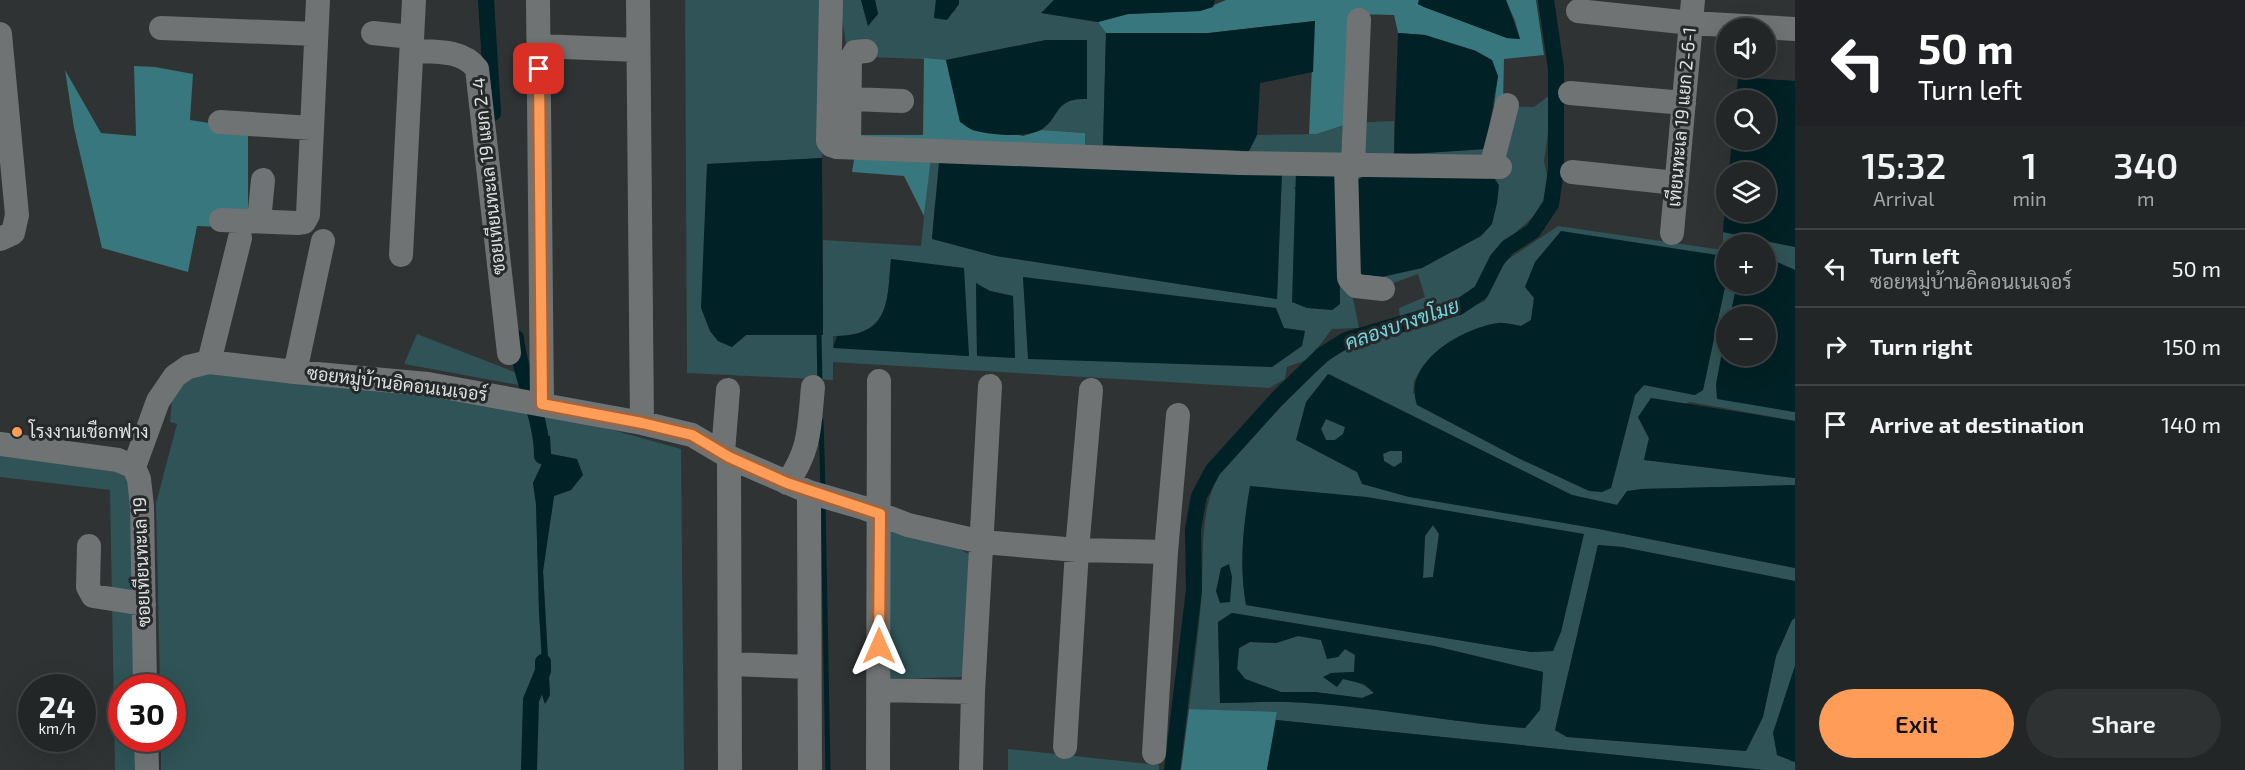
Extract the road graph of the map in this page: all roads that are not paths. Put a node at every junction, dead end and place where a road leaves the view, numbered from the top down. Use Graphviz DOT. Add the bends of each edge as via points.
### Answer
graph roads {
  1 [pos="318,0"];
  2 [pos="414,0"];
  3 [pos="538,0"];
  4 [pos="638,0"];
  5 [pos="831,0"];
  6 [pos="1578,11"];
  7 [pos="1692,12"];
  8 [pos="1359,20"];
  9 [pos="161,28"];
  10 [pos="1795,29"];
  11 [pos="373,33"];
  12 [pos="0,34"];
  13 [pos="316,34"];
  14 [pos="412,44"];
  15 [pos="539,46"];
  16 [pos="638,50"];
  17 [pos="866,51"];
  18 [pos="1570,93"];
  19 [pos="851,99"];
  20 [pos="902,100"];
  21 [pos="1683,103"];
  22 [pos="1507,105"];
  23 [pos="220,122"];
  24 [pos="311,128"];
  25 [pos="849,147"];
  26 [pos="1350,165"];
  27 [pos="1572,172"];
  28 [pos="263,180"];
  29 [pos="1676,183"];
  30 [pos="221,220"];
  31 [pos="260,221"];
  32 [pos="1672,233"];
  33 [pos="240,238"];
  34 [pos="0,239"];
  35 [pos="323,241"];
  36 [pos="401,255"];
  37 [pos="1383,289"];
  38 [pos="509,353"];
  39 [pos="209,362"];
  40 [pos="295,372"];
  41 [pos="879,381"];
  42 [pos="990,386"];
  43 [pos="813,387"];
  44 [pos="728,390"];
  45 [pos="1091,390"];
  46 [pos="542,404"];
  47 [pos="1178,415"];
  48 [pos="642,423"];
  49 [pos="0,444"];
  50 [pos="726,454"];
  51 [pos="134,467"];
  52 [pos="787,483"];
  53 [pos="819,495"];
  54 [pos="880,514"];
  55 [pos="982,542"];
  56 [pos="89,546"];
  57 [pos="1077,550"];
  58 [pos="1166,552"];
  59 [pos="144,604"];
  60 [pos="730,664"];
  61 [pos="809,667"];
  62 [pos="145,674"];
  63 [pos="878,690"];
  64 [pos="973,692"];
  65 [pos="1065,747"];
  66 [pos="146,752"];
  67 [pos="1154,753"];
  68 [pos="147,770"];
  69 [pos="730,770"];
  70 [pos="810,770"];
  71 [pos="878,770"];
  72 [pos="971,770"];
  1 -- 13 [label="street"];
  2 -- 14 [label="street"];
  3 -- 15 [label="street"];
  4 -- 16 [label="street"];
  5 -- 25 [label="street" via="828,141 837,147"];
  6 -- 7 [label="street"];
  7 -- 10 [label="street"];
  7 -- 21 [label="street, เทียนทะเล 19 แยก 2-6-1"];
  8 -- 26 [label="street"];
  9 -- 13 [label="street"];
  11 -- 14 [label="street, ซอยเทียนทะเล 19 แยก 2-4"];
  12 -- 34 [label="street" via="17,215 13,234"];
  13 -- 24 [label="street"];
  14 -- 36 [label="street"];
  14 -- 38 [label="street, ซอยเทียนทะเล 19 แยก 2-4" via="470,59 477,69"];
  15 -- 16 [label="street"];
  15 -- 46 [label="street"];
  16 -- 48 [label="street"];
  17 -- 19 [label="street" via="855,52 850,61"];
  18 -- 21 [label="street"];
  19 -- 20 [label="street"];
  19 -- 25 [label="street"];
  21 -- 29 [label="street, เทียนทะเล 19 แยก 2-6-1"];
  22 -- 26 [label="street" via="1495,167"];
  23 -- 24 [label="street"];
  24 -- 31 [label="street" via="308,215 304,222 297,223"];
  25 -- 26 [label="street"];
  26 -- 37 [label="street" via="1349,278 1356,286"];
  27 -- 29 [label="street"];
  28 -- 31 [label="street"];
  29 -- 32 [label="street, เทียนทะเล 19 แยก 2-6-1"];
  30 -- 31 [label="street"];
  33 -- 39 [label="street"];
  35 -- 40 [label="street"];
  39 -- 40 [label="street, ซอยหมู่บ้านอิคอนเนเจอร์"];
  39 -- 51 [label="street, ซอยหมู่บ้านอิคอนเนเจอร์" via="188,367 175,376 158,401"];
  40 -- 46 [label="street, ซอยหมู่บ้านอิคอนเนเจอร์" via="428,384"];
  41 -- 54 [label="street"];
  42 -- 55 [label="street"];
  43 -- 52 [label="street" via="804,455"];
  44 -- 50 [label="street"];
  45 -- 57 [label="street"];
  46 -- 48 [label="street, ซอยหมู่บ้านอิคอนเนเจอร์"];
  47 -- 58 [label="street"];
  48 -- 50 [label="street, ซอยหมู่บ้านอิคอนเนเจอร์" via="692,435"];
  49 -- 51 [label="street" via="107,458"];
  50 -- 52 [label="street, ซอยหมู่บ้านอิคอนเนเจอร์"];
  50 -- 60 [label="street"];
  51 -- 59 [label="street, ซอยเทียนทะเล 19" via="142,506"];
  52 -- 53 [label="street, ซอยหมู่บ้านอิคอนเนเจอร์"];
  53 -- 54 [label="street, ซอยหมู่บ้านอิคอนเนเจอร์"];
  53 -- 61 [label="street"];
  54 -- 55 [label="street, ซอยหมู่บ้านอิคอนเนเจอร์" via="908,525"];
  54 -- 63 [label="street"];
  55 -- 57 [label="street, ซอยหมู่บ้านอิคอนเนเจอร์"];
  55 -- 64 [label="street"];
  56 -- 59 [label="street" via="88,587 93,596"];
  57 -- 58 [label="street, ซอยหมู่บ้านอิคอนเนเจอร์"];
  57 -- 65 [label="street"];
  58 -- 67 [label="street"];
  59 -- 62 [label="street, ซอยเทียนทะเล 19"];
  60 -- 61 [label="street"];
  60 -- 69 [label="street"];
  61 -- 70 [label="street"];
  63 -- 64 [label="street"];
  63 -- 71 [label="street"];
  64 -- 72 [label="street"];
  66 -- 68 [label="street"];
}
